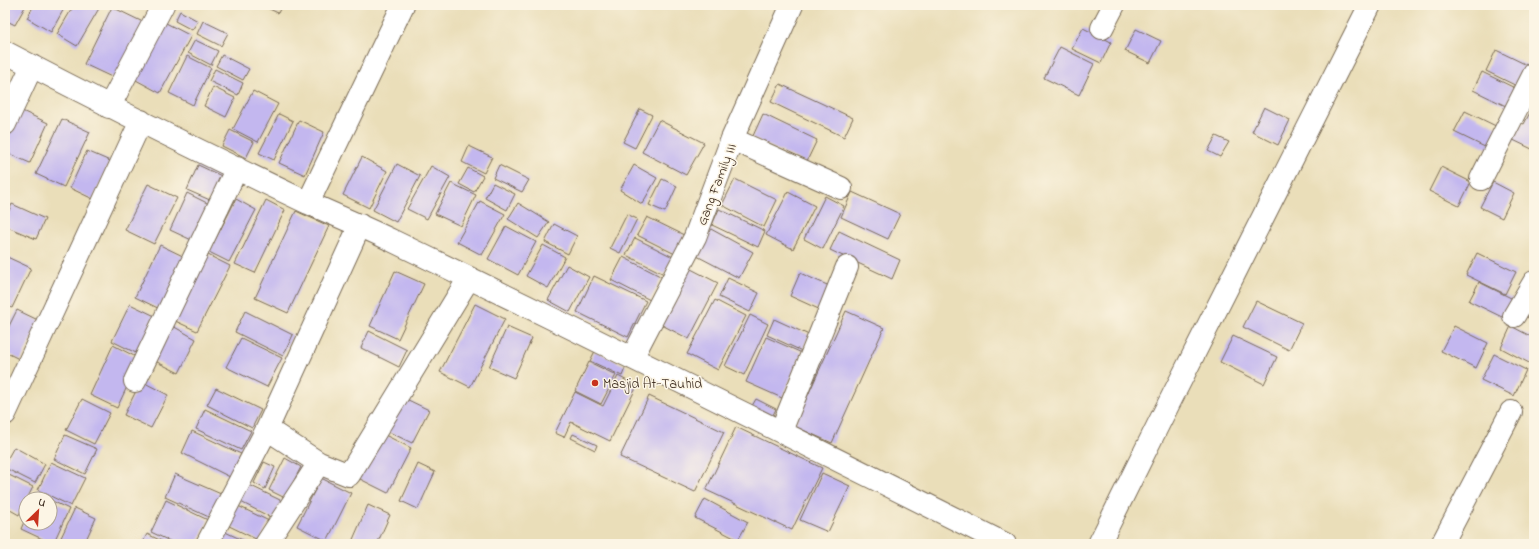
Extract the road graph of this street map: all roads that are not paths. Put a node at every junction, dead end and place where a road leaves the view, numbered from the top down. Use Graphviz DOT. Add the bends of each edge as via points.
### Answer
graph roads {
  1 [pos="163,5"];
  2 [pos="402,5"];
  3 [pos="1114,5"];
  4 [pos="1370,5"];
  5 [pos="792,6"];
  6 [pos="1102,28"];
  7 [pos="5,52"];
  8 [pos="32,66"];
  9 [pos="1534,74"];
  10 [pos="110,107"];
  11 [pos="141,121"];
  12 [pos="5,124"];
  13 [pos="732,139"];
  14 [pos="238,168"];
  15 [pos="1481,179"];
  16 [pos="840,188"];
  17 [pos="308,203"];
  18 [pos="360,225"];
  19 [pos="847,267"];
  20 [pos="469,278"];
  21 [pos="1534,282"];
  22 [pos="1514,316"];
  23 [pos="632,358"];
  24 [pos="135,381"];
  25 [pos="1511,412"];
  26 [pos="5,414"];
  27 [pos="268,428"];
  28 [pos="781,431"];
  29 [pos="320,463"];
  30 [pos="207,544"];
  31 [pos="266,544"];
  32 [pos="1005,544"];
  33 [pos="1099,544"];
  34 [pos="1442,544"];
  1 -- 10 [label="street"];
  2 -- 17 [label="street"];
  3 -- 6 [label="street"];
  4 -- 33 [label="street"];
  5 -- 13 [label="street, Gang Family III"];
  7 -- 8 [label="street"];
  8 -- 10 [label="street"];
  8 -- 12 [label="street"];
  9 -- 15 [label="street"];
  10 -- 11 [label="street"];
  11 -- 14 [label="street"];
  11 -- 26 [label="street"];
  13 -- 16 [label="street"];
  13 -- 23 [label="street, Gang Family III" via="696,237"];
  14 -- 17 [label="street"];
  14 -- 24 [label="street"];
  17 -- 18 [label="street"];
  18 -- 20 [label="street"];
  18 -- 27 [label="street"];
  19 -- 28 [label="street"];
  20 -- 23 [label="street"];
  20 -- 29 [label="street" via="349,476"];
  21 -- 22 [label="street"];
  23 -- 28 [label="street"];
  25 -- 34 [label="street"];
  27 -- 29 [label="street"];
  27 -- 30 [label="street"];
  28 -- 32 [label="street"];
  29 -- 31 [label="street"];
}
